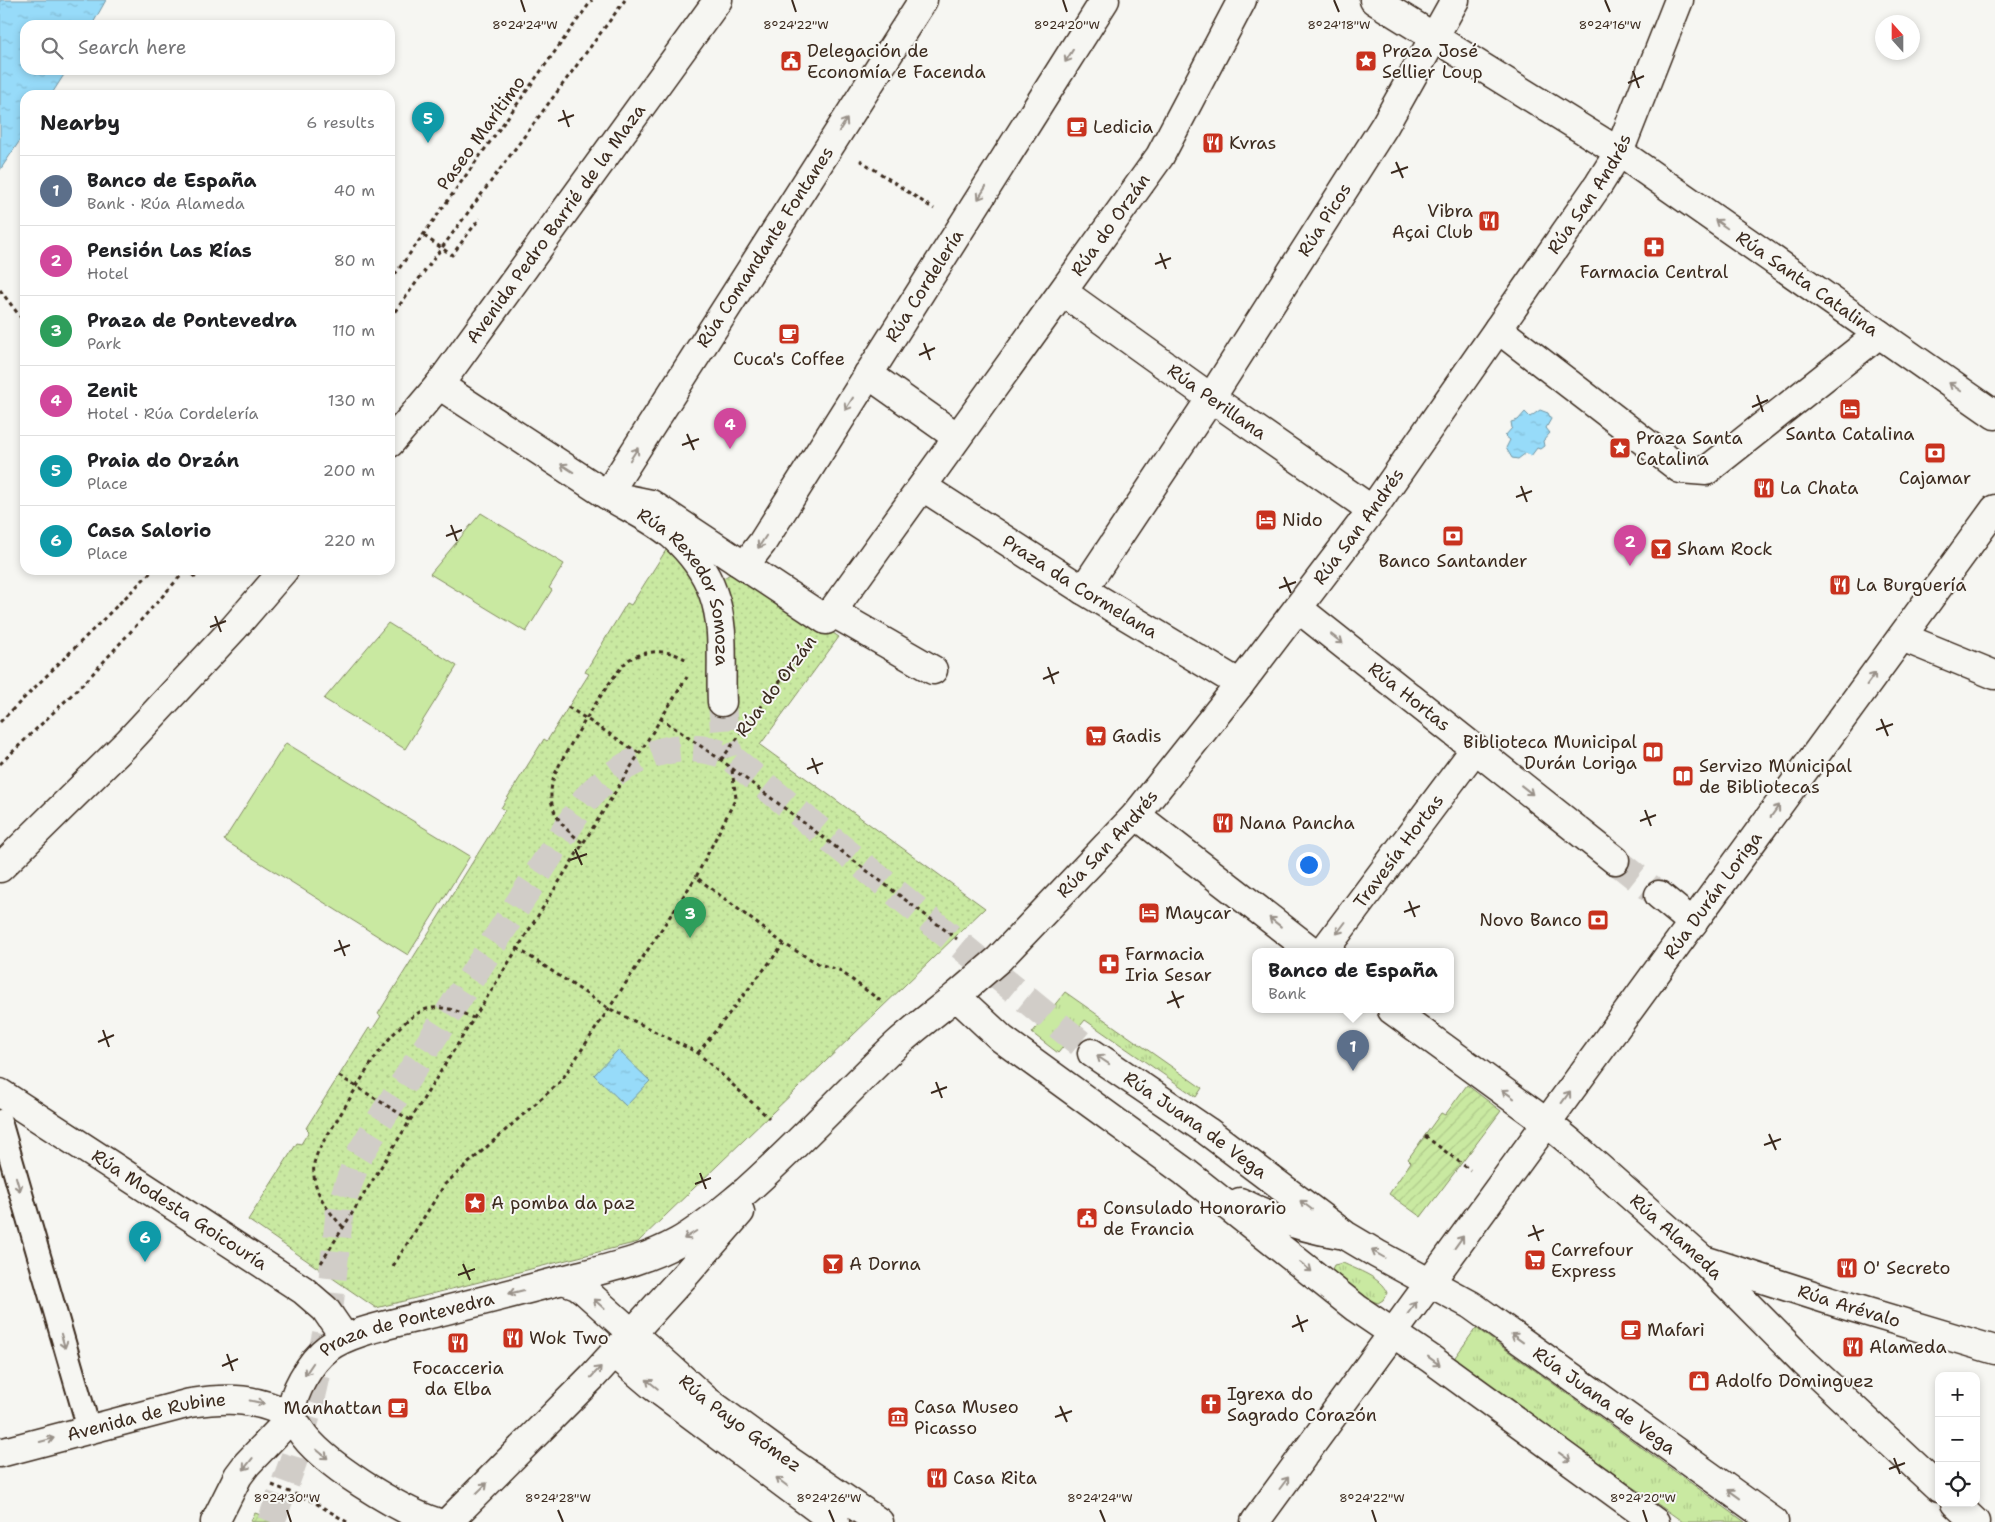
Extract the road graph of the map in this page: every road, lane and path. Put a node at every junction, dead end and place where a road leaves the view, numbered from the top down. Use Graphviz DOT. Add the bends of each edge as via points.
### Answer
graph roads {
  1 [pos="592,0"];
  2 [pos="625,0"];
  3 [pos="718,0"];
  4 [pos="923,0"];
  5 [pos="1105,0"];
  6 [pos="1242,0"];
  7 [pos="1374,0"];
  8 [pos="1455,0"];
  9 [pos="1679,0"];
  10 [pos="1435,38"];
  11 [pos="1619,152"];
  12 [pos="855,157"];
  13 [pos="935,209"];
  14 [pos="480,218"];
  15 [pos="424,236"];
  16 [pos="442,248"];
  17 [pos="395,274"];
  18 [pos="0,290"];
  19 [pos="1063,292"];
  20 [pos="395,311"];
  21 [pos="20,316"];
  22 [pos="1498,329"];
  23 [pos="1879,334"];
  24 [pos="868,374"];
  25 [pos="439,385"];
  26 [pos="1211,398"];
  27 [pos="1995,415"];
  28 [pos="395,438"];
  29 [pos="957,438"];
  30 [pos="923,487"];
  31 [pos="608,495"];
  32 [pos="1995,509"];
  33 [pos="1372,510"];
  34 [pos="737,561"];
  35 [pos="148,575"];
  36 [pos="182,575"];
  37 [pos="280,575"];
  38 [pos="1083,590"];
  39 [pos="1299,609"];
  40 [pos="829,616"];
  41 [pos="1902,637"];
  42 [pos="695,665"];
  43 [pos="933,670"];
  44 [pos="690,673"];
  45 [pos="1995,675"];
  46 [pos="1240,684"];
  47 [pos="722,702"];
  48 [pos="568,707"];
  49 [pos="660,718"];
  50 [pos="586,720"];
  51 [pos="0,722"];
  52 [pos="1475,749"];
  53 [pos="638,752"];
  54 [pos="721,760"];
  55 [pos="0,764"];
  56 [pos="732,769"];
  57 [pos="1136,815"];
  58 [pos="582,842"];
  59 [pos="1615,860"];
  60 [pos="0,868"];
  61 [pos="696,877"];
  62 [pos="1659,895"];
  63 [pos="1693,923"];
  64 [pos="957,940"];
  65 [pos="784,944"];
  66 [pos="517,948"];
  67 [pos="1308,948"];
  68 [pos="1326,948"];
  69 [pos="956,996"];
  70 [pos="882,1002"];
  71 [pos="608,1008"];
  72 [pos="1396,1013"];
  73 [pos="473,1018"];
  74 [pos="698,1053"];
  75 [pos="1092,1053"];
  76 [pos="339,1076"];
  77 [pos="357,1088"];
  78 [pos="0,1093"];
  79 [pos="769,1118"];
  80 [pos="410,1120"];
  81 [pos="0,1121"];
  82 [pos="1548,1123"];
  83 [pos="1425,1136"];
  84 [pos="794,1148"];
  85 [pos="1471,1170"];
  86 [pos="1185,1172"];
  87 [pos="343,1227"];
  88 [pos="1345,1235"];
  89 [pos="1704,1260"];
  90 [pos="393,1266"];
  91 [pos="318,1267"];
  92 [pos="563,1280"];
  93 [pos="1432,1282"];
  94 [pos="1394,1333"];
  95 [pos="631,1334"];
  96 [pos="345,1338"];
  97 [pos="1995,1350"];
  98 [pos="293,1416"];
  99 [pos="89,1429"];
  100 [pos="0,1453"];
  101 [pos="267,1483"];
  102 [pos="1935,1484"];
  103 [pos="1959,1507"];
  104 [pos="215,1522"];
  105 [pos="347,1522"];
  106 [pos="436,1522"];
  107 [pos="448,1522"];
  108 [pos="835,1522"];
  109 [pos="879,1522"];
  110 [pos="1255,1522"];
  111 [pos="1655,1522"];
  112 [pos="1774,1522"];
  113 [pos="1975,1522"];
  1 -- 15 [label="path, Paseo Marítimo"];
  2 -- 16 [label="path"];
  3 -- 25 [label="street, Avenida Pedro Barrié de la Maza"];
  31 -- 4 [label="street, Rúa Comandante Fontanes, one-way"];
  5 -- 24 [label="street, Rúa Cordelería, one-way"];
  6 -- 19 [label="street, Rúa do Orzán" via="1160,156"];
  7 -- 10 [label="street, Rúa Santa Catalina"];
  8 -- 10 [label="street, Rúa Picos"];
  9 -- 11 [label="street, Rúa San Andrés"];
  10 -- 11 [label="street, Rúa Santa Catalina"];
  10 -- 26 [label="street, Rúa Picos" via="1385,125"];
  11 -- 22 [label="street, Rúa San Andrés"];
  23 -- 11 [label="street, Rúa Santa Catalina, one-way"];
  12 -- 13 [label="path"];
  14 -- 16 [label="path" via="452,255"];
  15 -- 16 [label="path"];
  15 -- 17 [label="path, Paseo Marítimo"];
  16 -- 20 [label="path"];
  18 -- 21 [label="path"];
  19 -- 26 [label="street, Rúa Perillana"];
  19 -- 29 [label="street, Rúa do Orzán"];
  22 -- 23 [label="street" via="1680,469 1706,471"];
  22 -- 33 [label="street, Rúa San Andrés"];
  27 -- 23 [label="street, Rúa Santa Catalina, one-way"];
  24 -- 29 [label="street"];
  24 -- 34 [label="street, Rúa Cordelería, one-way" via="751,558"];
  25 -- 28 [label="street, Avenida Pedro Barrié de la Maza"];
  31 -- 25 [label="street, Rúa Rexedor Somoza, one-way"];
  26 -- 33 [label="street, Rúa Perillana"];
  26 -- 38 [label="street, Rúa Picos"];
  29 -- 30 [label="street, Rúa do Orzán"];
  30 -- 38 [label="street, Praza da Cormelana"];
  30 -- 40 [label="street, Rúa do Orzán"];
  31 -- 34 [label="street, Rúa Rexedor Somoza" via="651,504"];
  31 -- 47 [label="street, Rúa Rexedor Somoza" via="670,534 687,550 707,580 721,628"];
  32 -- 41 [label="street, Rúa Durán Loriga"];
  33 -- 39 [label="street, Rúa San Andrés"];
  34 -- 40 [label="street, Rúa Rexedor Somoza"];
  35 -- 51 [label="path"];
  36 -- 55 [label="path" via="88,680"];
  37 -- 60 [label="street" via="128,742"];
  38 -- 46 [label="street, Praza da Cormelana"];
  39 -- 46 [label="street, Rúa San Andrés"];
  39 -- 52 [label="street, Rúa Hortas, one-way"];
  40 -- 43 [label="street"];
  40 -- 54 [label="path, Rúa do Orzán"];
  41 -- 45 [label="street"];
  63 -- 41 [label="street, Rúa Durán Loriga, one-way"];
  42 -- 50 [label="path" via="674,653 659,651 629,660 617,672"];
  44 -- 49 [label="path"];
  46 -- 57 [label="street, Rúa San Andrés"];
  48 -- 50 [label="path"];
  49 -- 53 [label="path"];
  49 -- 54 [label="path"];
  50 -- 53 [label="path"];
  50 -- 58 [label="path" via="555,774 551,792 553,808 562,824"];
  52 -- 59 [label="street, Rúa Hortas, one-way"];
  52 -- 68 [label="street, Travesía Hortas, one-way"];
  53 -- 58 [label="path"];
  54 -- 56 [label="path"];
  56 -- 61 [label="path" via="736,798"];
  56 -- 64 [label="path"];
  67 -- 57 [label="street, one-way"];
  57 -- 69 [label="street, Rúa San Andrés" via="1000,959"];
  58 -- 66 [label="path"];
  61 -- 65 [label="path"];
  61 -- 71 [label="path"];
  62 -- 63 [label="street"];
  82 -- 63 [label="street, Rúa Durán Loriga, one-way"];
  65 -- 70 [label="path" via="819,964 839,970"];
  65 -- 74 [label="path"];
  66 -- 71 [label="path"];
  66 -- 73 [label="path"];
  69 -- 84 [label="street, Praza de Pontevedra" via="899,1043"];
  69 -- 86 [label="street, Rúa Juana de Vega" via="1002,1039"];
  71 -- 74 [label="path"];
  71 -- 90 [label="path" via="561,1080 444,1184"];
  82 -- 72 [label="street, Rúa Alameda, one-way"];
  73 -- 77 [label="path" via="444,1008 423,1010 404,1023 381,1049"];
  73 -- 80 [label="path"];
  74 -- 79 [label="path"];
  88 -- 75 [label="street, Rúa Juana de Vega, one-way" via="1207,1131"];
  76 -- 77 [label="path"];
  77 -- 80 [label="path"];
  77 -- 87 [label="path" via="318,1150 314,1165 316,1188 327,1209"];
  78 -- 96 [label="street, Rúa Modesta Goicouría" via="296,1285 325,1308"];
  80 -- 87 [label="path"];
  81 -- 99 [label="lane, one-way"];
  82 -- 89 [label="street, Rúa Alameda"];
  93 -- 82 [label="street, Rúa Durán Loriga, one-way"];
  83 -- 85 [label="path"];
  84 -- 92 [label="street, Praza de Pontevedra, one-way" via="712,1220 676,1243 633,1261"];
  84 -- 95 [label="street, Praza de Pontevedra"];
  86 -- 88 [label="street, Rúa Juana de Vega" via="1273,1217 1310,1229"];
  86 -- 94 [label="street, Rúa Juana de Vega, one-way" via="1356,1308"];
  87 -- 91 [label="path"];
  93 -- 88 [label="street, Rúa Juana de Vega, one-way"];
  89 -- 97 [label="street, Rúa Arévalo"];
  89 -- 102 [label="street, Rúa Alameda" via="1805,1363"];
  95 -- 92 [label="street, one-way" via="585,1291"];
  92 -- 96 [label="street, Praza de Pontevedra, one-way"];
  94 -- 93 [label="street, one-way"];
  112 -- 93 [label="street, Rúa Juana de Vega, one-way" via="1471,1305"];
  110 -- 94 [label="street, one-way"];
  94 -- 111 [label="street, Rúa Juana de Vega, one-way"];
  107 -- 95 [label="street, Praza de Pontevedra, one-way"];
  108 -- 95 [label="street, Rúa Payo Gómez, one-way" via="653,1386"];
  95 -- 109 [label="street, Rúa Payo Gómez" via="706,1400"];
  96 -- 98 [label="street, Praza de Pontevedra, one-way" via="328,1348 307,1371 298,1389"];
  99 -- 98 [label="street, Avenida de Rubine, one-way" via="212,1400 266,1404"];
  98 -- 104 [label="street, one-way" via="238,1476"];
  98 -- 106 [label="street, one-way" via="304,1436 337,1465 402,1508"];
  100 -- 99 [label="street, Avenida de Rubine, one-way"];
  101 -- 105 [label="path" via="312,1501"];
  103 -- 113 [label="street"];
}
